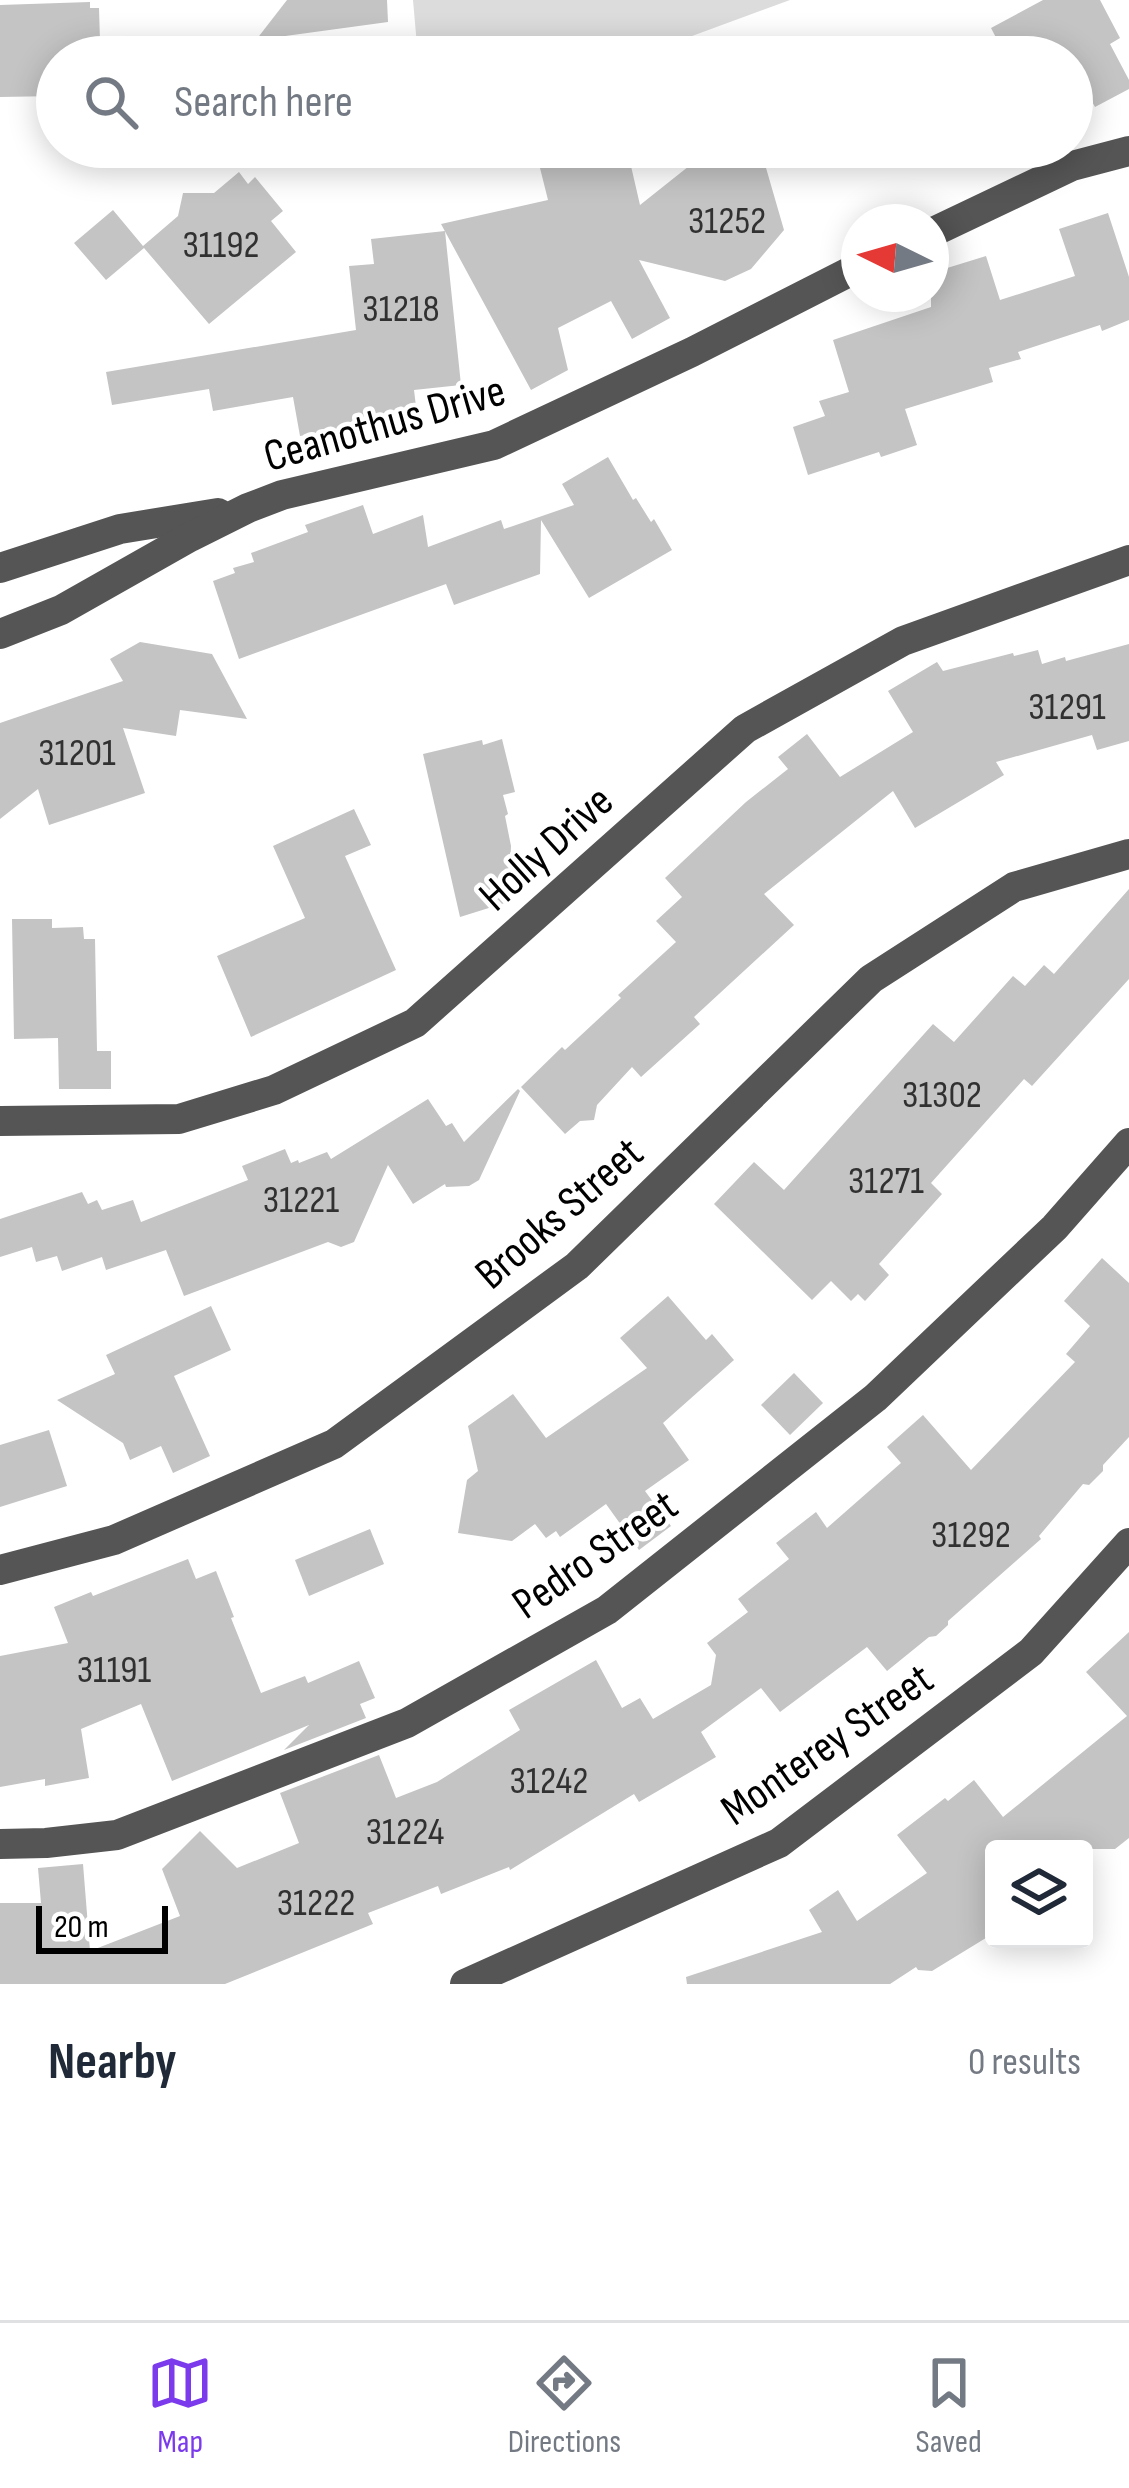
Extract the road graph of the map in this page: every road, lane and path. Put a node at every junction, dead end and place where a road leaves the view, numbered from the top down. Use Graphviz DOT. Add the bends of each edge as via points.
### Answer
graph roads {
  1 [pos="1129,151"];
  2 [pos="1093,160"];
  3 [pos="1068,168"];
  4 [pos="949,224"];
  5 [pos="841,276"];
  6 [pos="248,508"];
  7 [pos="1129,560"];
  8 [pos="0,568"];
  9 [pos="0,634"];
  10 [pos="1129,854"];
  11 [pos="0,1121"];
  12 [pos="1129,1143"];
  13 [pos="1129,1543"];
  14 [pos="0,1570"];
  15 [pos="0,1844"];
  16 [pos="465,1984"];
  1 -- 2 [label="street"];
  3 -- 4 [label="street"];
  5 -- 6 [label="street, Ceanothus Drive" via="494,445"];
  6 -- 8 [label="street" via="120,530"];
  6 -- 9 [label="street, Ceanothus Drive" via="62,610"];
  7 -- 11 [label="street, Holly Drive" via="903,641 746,729 415,1023 274,1090 179,1119"];
  10 -- 14 [label="street, Brooks Street" via="1014,887 871,979 577,1266 334,1444 114,1540"];
  12 -- 15 [label="street, Pedro Street" via="1055,1227 875,1398 608,1610 407,1723 117,1835"];
  13 -- 16 [label="street, Monterey Street" via="1031,1652 778,1843"];
}
